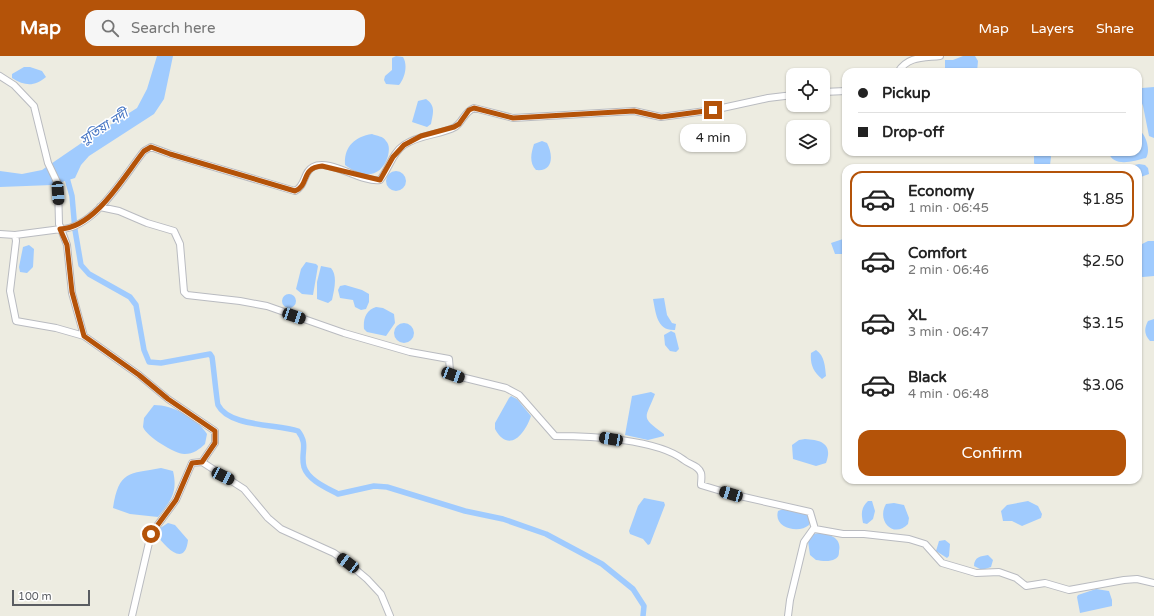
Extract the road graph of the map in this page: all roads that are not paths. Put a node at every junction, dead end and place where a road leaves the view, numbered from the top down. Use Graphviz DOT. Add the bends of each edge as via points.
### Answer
graph roads {
  1 [pos="940,56"];
  2 [pos="901,68"];
  3 [pos="0,76"];
  4 [pos="842,91"];
  5 [pos="830,92"];
  6 [pos="786,96"];
  7 [pos="100,206"];
  8 [pos="60,229"];
  9 [pos="0,234"];
  10 [pos="15,235"];
  11 [pos="84,336"];
  12 [pos="202,462"];
  13 [pos="814,528"];
  14 [pos="1154,582"];
  15 [pos="132,616"];
  16 [pos="390,616"];
  17 [pos="788,616"];
  1 -- 2 [label="street" via="918,57"];
  3 -- 8 [label="street" via="14,85 34,106 48,163 58,184"];
  4 -- 5 [label="street"];
  6 -- 7 [label="street" via="661,117 634,111 513,118 474,108 454,127 421,136 404,145 393,157 380,180 314,166 302,187 295,191 151,147 144,151"];
  7 -- 8 [label="street" via="80,225"];
  7 -- 13 [label="street" via="174,231 180,244 184,292 187,295 240,300 266,306 351,335 410,352 449,359 453,375 506,388 519,395 555,436 596,436 663,450 696,466 701,472 701,485 810,512"];
  8 -- 10 [label="street"];
  8 -- 11 [label="street" via="67,245 72,292"];
  9 -- 10 [label="street"];
  10 -- 11 [label="street" via="10,291 16,321"];
  11 -- 12 [label="street" via="215,431 215,443"];
  12 -- 15 [label="street" via="192,463 176,500 151,534"];
  12 -- 16 [label="street" via="244,489 268,518 281,529 334,553 367,579 381,594"];
  13 -- 14 [label="street" via="843,534 909,539 925,544 942,563 976,573 999,572 1016,578 1026,586 1045,583 1069,590 1124,580"];
  13 -- 17 [label="street" via="804,542"];
}
